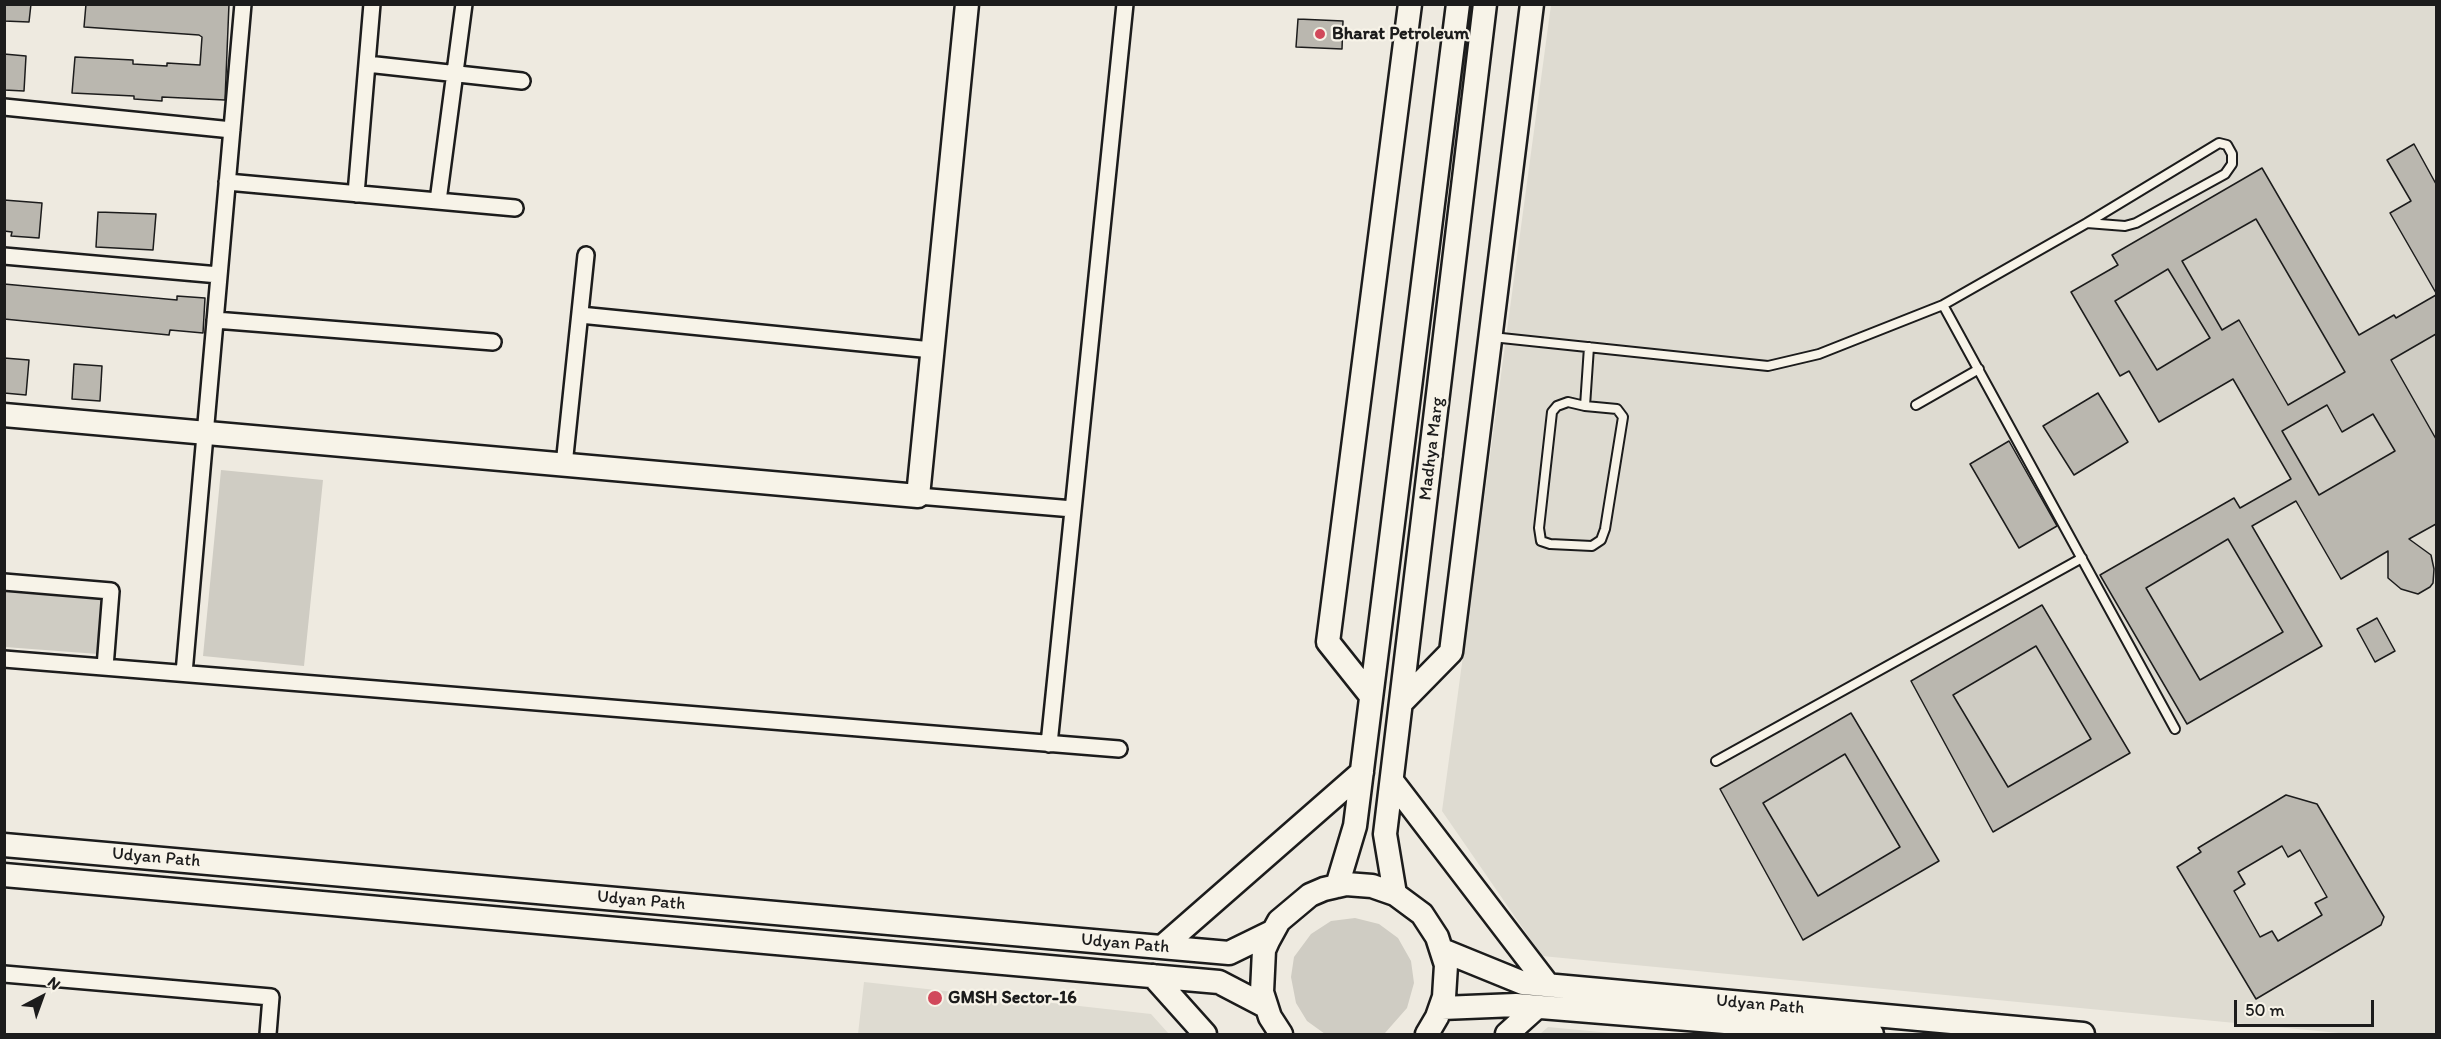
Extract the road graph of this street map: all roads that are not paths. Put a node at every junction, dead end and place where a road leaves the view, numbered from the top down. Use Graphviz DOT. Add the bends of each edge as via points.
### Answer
graph roads {
  1 [pos="243,4"];
  2 [pos="372,4"];
  3 [pos="464,4"];
  4 [pos="967,4"];
  5 [pos="1125,4"];
  6 [pos="1410,4"];
  7 [pos="1458,4"];
  8 [pos="1485,4"];
  9 [pos="1532,4"];
  10 [pos="367,64"];
  11 [pos="455,74"];
  12 [pos="522,81"];
  13 [pos="4,107"];
  14 [pos="232,130"];
  15 [pos="227,182"];
  16 [pos="356,194"];
  17 [pos="438,201"];
  18 [pos="515,208"];
  19 [pos="2087,223"];
  20 [pos="586,255"];
  21 [pos="4,256"];
  22 [pos="219,275"];
  23 [pos="1943,305"];
  24 [pos="580,315"];
  25 [pos="215,320"];
  26 [pos="1491,337"];
  27 [pos="493,342"];
  28 [pos="1589,347"];
  29 [pos="932,350"];
  30 [pos="1978,369"];
  31 [pos="1916,405"];
  32 [pos="1585,406"];
  33 [pos="4,415"];
  34 [pos="205,433"];
  35 [pos="564,465"];
  36 [pos="918,496"];
  37 [pos="1074,510"];
  38 [pos="2082,558"];
  39 [pos="4,582"];
  40 [pos="4,659"];
  41 [pos="105,667"];
  42 [pos="184,674"];
  43 [pos="1371,696"];
  44 [pos="1401,703"];
  45 [pos="2175,729"];
  46 [pos="1049,744"];
  47 [pos="1119,749"];
  48 [pos="1716,761"];
  49 [pos="1362,772"];
  50 [pos="1392,781"];
  51 [pos="4,845"];
  52 [pos="4,875"];
  53 [pos="1337,886"];
  54 [pos="1395,894"];
  55 [pos="1272,932"];
  56 [pos="1162,947"];
  57 [pos="1442,950"];
  58 [pos="4,974"];
  59 [pos="1153,976"];
  60 [pos="1548,985"];
  61 [pos="1265,1006"];
  62 [pos="1537,1007"];
  63 [pos="1442,1008"];
  64 [pos="268,1035"];
  65 [pos="1205,1035"];
  66 [pos="1281,1035"];
  67 [pos="1427,1035"];
  68 [pos="1507,1035"];
  69 [pos="1872,1035"];
  70 [pos="2083,1035"];
  1 -- 14 [label="street"];
  2 -- 10 [label="street"];
  3 -- 11 [label="street"];
  4 -- 29 [label="main road"];
  5 -- 37 [label="street"];
  6 -- 43 [label="main road" via="1328,642"];
  7 -- 43 [label="main road, Madhya Marg"];
  8 -- 44 [label="main road, Madhya Marg"];
  9 -- 26 [label="main road"];
  10 -- 11 [label="street"];
  10 -- 16 [label="street"];
  11 -- 12 [label="street"];
  11 -- 17 [label="street"];
  13 -- 14 [label="street"];
  14 -- 15 [label="street"];
  15 -- 16 [label="street"];
  15 -- 22 [label="street"];
  16 -- 17 [label="street"];
  17 -- 18 [label="street"];
  19 -- 19 [label="lane" via="2219,143 2227,145 2232,154 2232,164 2225,174 2136,223"];
  19 -- 23 [label="lane"];
  20 -- 24 [label="street"];
  21 -- 22 [label="street"];
  22 -- 25 [label="street"];
  23 -- 28 [label="lane" via="1819,354 1768,366"];
  23 -- 30 [label="lane"];
  24 -- 29 [label="street"];
  24 -- 35 [label="street"];
  25 -- 27 [label="street"];
  25 -- 34 [label="street"];
  26 -- 28 [label="lane"];
  26 -- 44 [label="main road" via="1451,652"];
  28 -- 32 [label="lane"];
  29 -- 36 [label="main road"];
  30 -- 31 [label="lane"];
  30 -- 38 [label="lane"];
  32 -- 32 [label="lane" via="1617,409 1623,417 1605,529 1601,540 1592,546 1550,544 1541,541 1539,528 1552,412 1568,402"];
  33 -- 34 [label="main road"];
  34 -- 35 [label="main road"];
  34 -- 42 [label="street"];
  35 -- 36 [label="main road"];
  36 -- 37 [label="street"];
  37 -- 46 [label="street"];
  38 -- 45 [label="lane"];
  38 -- 48 [label="lane"];
  39 -- 41 [label="street" via="111,591"];
  40 -- 41 [label="street"];
  41 -- 42 [label="street"];
  42 -- 46 [label="street"];
  43 -- 49 [label="main road, Madhya Marg"];
  44 -- 50 [label="main road, Madhya Marg"];
  46 -- 47 [label="street"];
  49 -- 53 [label="main road, Madhya Marg" via="1355,825"];
  49 -- 56 [label="main road"];
  50 -- 54 [label="main road, Madhya Marg" via="1385,834"];
  50 -- 60 [label="main road"];
  51 -- 56 [label="main road, Udyan Path"];
  52 -- 59 [label="main road, Udyan Path"];
  53 -- 54 [label="main road" via="1372,886"];
  53 -- 55 [label="main road" via="1310,895"];
  54 -- 57 [label="main road" via="1422,914"];
  55 -- 56 [label="main road, Udyan Path" via="1229,953"];
  55 -- 61 [label="main road" via="1264,950"];
  57 -- 60 [label="main road, Udyan Path" via="1523,983"];
  57 -- 63 [label="main road" via="1446,965"];
  58 -- 64 [label="street" via="271,996"];
  59 -- 61 [label="main road, Udyan Path" via="1219,982"];
  59 -- 65 [label="main road"];
  60 -- 70 [label="main road, Udyan Path"];
  61 -- 66 [label="main road"];
  62 -- 63 [label="main road, Udyan Path"];
  62 -- 68 [label="main road"];
  62 -- 69 [label="main road, Udyan Path"];
  63 -- 67 [label="main road"];
}
